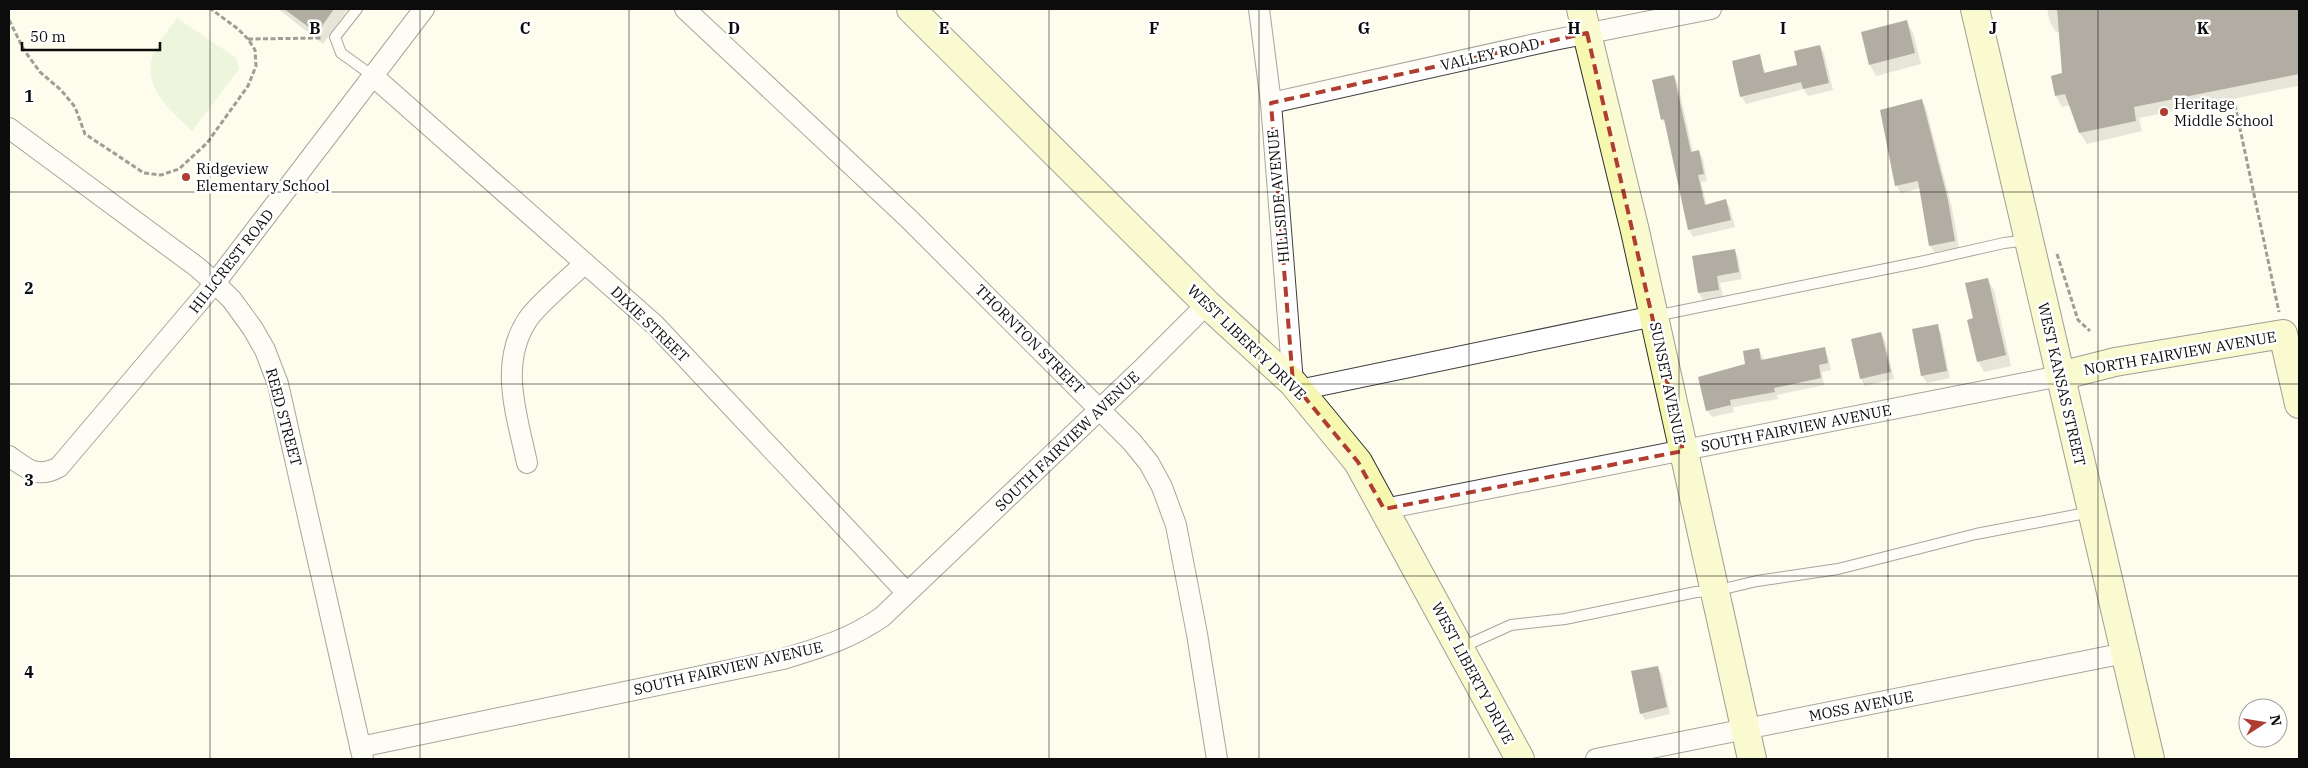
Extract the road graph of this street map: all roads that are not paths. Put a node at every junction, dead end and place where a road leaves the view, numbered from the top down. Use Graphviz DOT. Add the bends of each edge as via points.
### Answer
graph roads {
  1 [pos="357,9"];
  2 [pos="424,9"];
  3 [pos="685,9"];
  4 [pos="911,9"];
  5 [pos="1259,9"];
  6 [pos="1711,9"];
  7 [pos="1976,9"];
  8 [pos="1584,21"];
  9 [pos="373,76"];
  10 [pos="1270,103"];
  11 [pos="9,128"];
  12 [pos="2029,240"];
  13 [pos="585,263"];
  14 [pos="215,283"];
  15 [pos="1208,304"];
  16 [pos="1654,316"];
  17 [pos="2287,326"];
  18 [pos="2060,376"];
  19 [pos="1296,387"];
  20 [pos="2299,404"];
  21 [pos="1100,409"];
  22 [pos="1683,451"];
  23 [pos="9,456"];
  24 [pos="527,463"];
  25 [pos="1384,509"];
  26 [pos="2092,511"];
  27 [pos="1715,591"];
  28 [pos="907,593"];
  29 [pos="1460,648"];
  30 [pos="2125,653"];
  31 [pos="1746,729"];
  32 [pos="361,753"];
  33 [pos="1217,759"];
  34 [pos="1520,759"];
  35 [pos="1596,759"];
  36 [pos="1752,759"];
  37 [pos="2150,759"];
  1 -- 9 [label="lane" via="335,37 341,53"];
  2 -- 9 [label="street, HILLCREST ROAD"];
  3 -- 21 [label="street, THORNTON STREET" via="910,219"];
  4 -- 15 [label="main road, WEST LIBERTY DRIVE"];
  5 -- 10 [label="street, HILLSIDE AVENUE"];
  6 -- 8 [label="street, VALLEY ROAD"];
  7 -- 12 [label="main road, WEST KANSAS STREET"];
  8 -- 10 [label="street, VALLEY ROAD"];
  8 -- 16 [label="main road, SUNSET AVENUE"];
  9 -- 13 [label="street, DIXIE STREET"];
  9 -- 14 [label="street, HILLCREST ROAD"];
  10 -- 19 [label="street, HILLSIDE AVENUE"];
  11 -- 14 [label="street, REED STREET"];
  12 -- 16 [label="lane"];
  12 -- 18 [label="main road, WEST KANSAS STREET"];
  13 -- 24 [label="street" via="529,318 513,352 511,390"];
  13 -- 28 [label="street, DIXIE STREET" via="655,325"];
  14 -- 23 [label="street, HILLCREST ROAD" via="59,467 48,473 36,473"];
  14 -- 32 [label="street, REED STREET" via="253,329 278,384"];
  15 -- 19 [label="main road, WEST LIBERTY DRIVE"];
  15 -- 21 [label="street, SOUTH FAIRVIEW AVENUE"];
  16 -- 19 [label="street"];
  16 -- 22 [label="main road, SUNSET AVENUE"];
  17 -- 18 [label="main road, NORTH FAIRVIEW AVENUE"];
  17 -- 20 [label="main road"];
  18 -- 22 [label="street, SOUTH FAIRVIEW AVENUE"];
  18 -- 26 [label="main road, WEST KANSAS STREET"];
  19 -- 25 [label="main road, WEST LIBERTY DRIVE" via="1358,462"];
  21 -- 28 [label="street, SOUTH FAIRVIEW AVENUE"];
  21 -- 33 [label="street, THORNTON STREET" via="1149,463 1176,525"];
  22 -- 25 [label="street, SOUTH FAIRVIEW AVENUE"];
  22 -- 27 [label="main road, SUNSET AVENUE"];
  25 -- 29 [label="main road, WEST LIBERTY DRIVE"];
  26 -- 27 [label="lane" via="1976,534 1838,569"];
  26 -- 30 [label="main road, WEST KANSAS STREET"];
  27 -- 29 [label="lane" via="1696,592 1564,620 1511,625"];
  27 -- 31 [label="main road, SUNSET AVENUE"];
  28 -- 32 [label="street, SOUTH FAIRVIEW AVENUE" via="882,617 835,644 783,659"];
  29 -- 34 [label="main road, WEST LIBERTY DRIVE"];
  30 -- 31 [label="street, MOSS AVENUE"];
  30 -- 37 [label="main road, WEST KANSAS STREET"];
  31 -- 35 [label="street, MOSS AVENUE"];
  31 -- 36 [label="main road, SUNSET AVENUE"];
}
